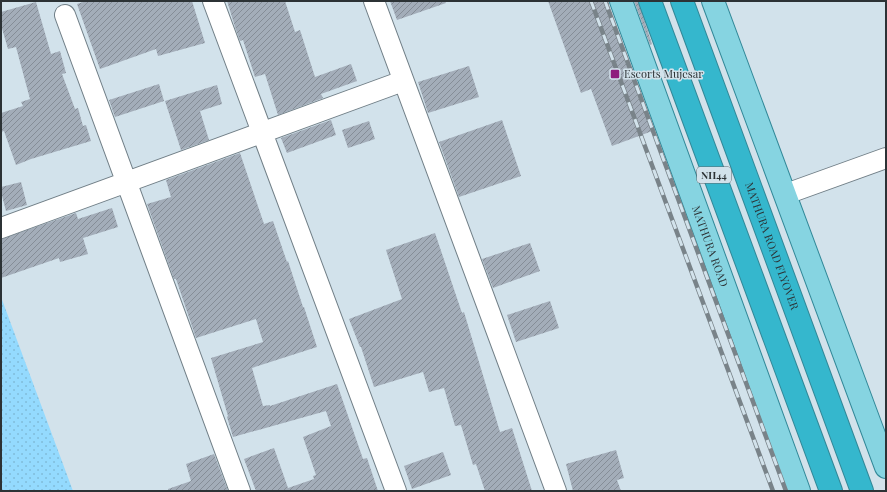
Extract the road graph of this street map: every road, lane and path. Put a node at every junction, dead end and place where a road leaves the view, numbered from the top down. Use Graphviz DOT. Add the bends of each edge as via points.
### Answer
graph roads {
  1 [pos="213,1"];
  2 [pos="374,1"];
  3 [pos="621,1"];
  4 [pos="650,1"];
  5 [pos="682,1"];
  6 [pos="713,1"];
  7 [pos="65,15"];
  8 [pos="403,81"];
  9 [pos="262,132"];
  10 [pos="886,158"];
  11 [pos="126,182"];
  12 [pos="786,194"];
  13 [pos="2,226"];
  14 [pos="791,383"];
  15 [pos="879,432"];
  16 [pos="886,467"];
  17 [pos="799,490"];
  18 [pos="240,491"];
  19 [pos="396,491"];
  20 [pos="556,491"];
  21 [pos="831,491"];
  22 [pos="862,491"];
  1 -- 9 [label="street"];
  2 -- 8 [label="street"];
  3 -- 17 [label="main road, MATHURA ROAD"];
  4 -- 14 [label="highway, NH44"];
  5 -- 22 [label="highway, MATHURA ROAD FLYOVER / NH44"];
  6 -- 12 [label="main road"];
  7 -- 11 [label="street"];
  8 -- 9 [label="street"];
  8 -- 20 [label="street"];
  9 -- 11 [label="street"];
  9 -- 19 [label="street"];
  10 -- 12 [label="street"];
  11 -- 13 [label="street"];
  11 -- 18 [label="street"];
  12 -- 15 [label="main road"];
  14 -- 17 [label="highway"];
  14 -- 21 [label="highway, NH44"];
  15 -- 16 [label="main road"];
}
